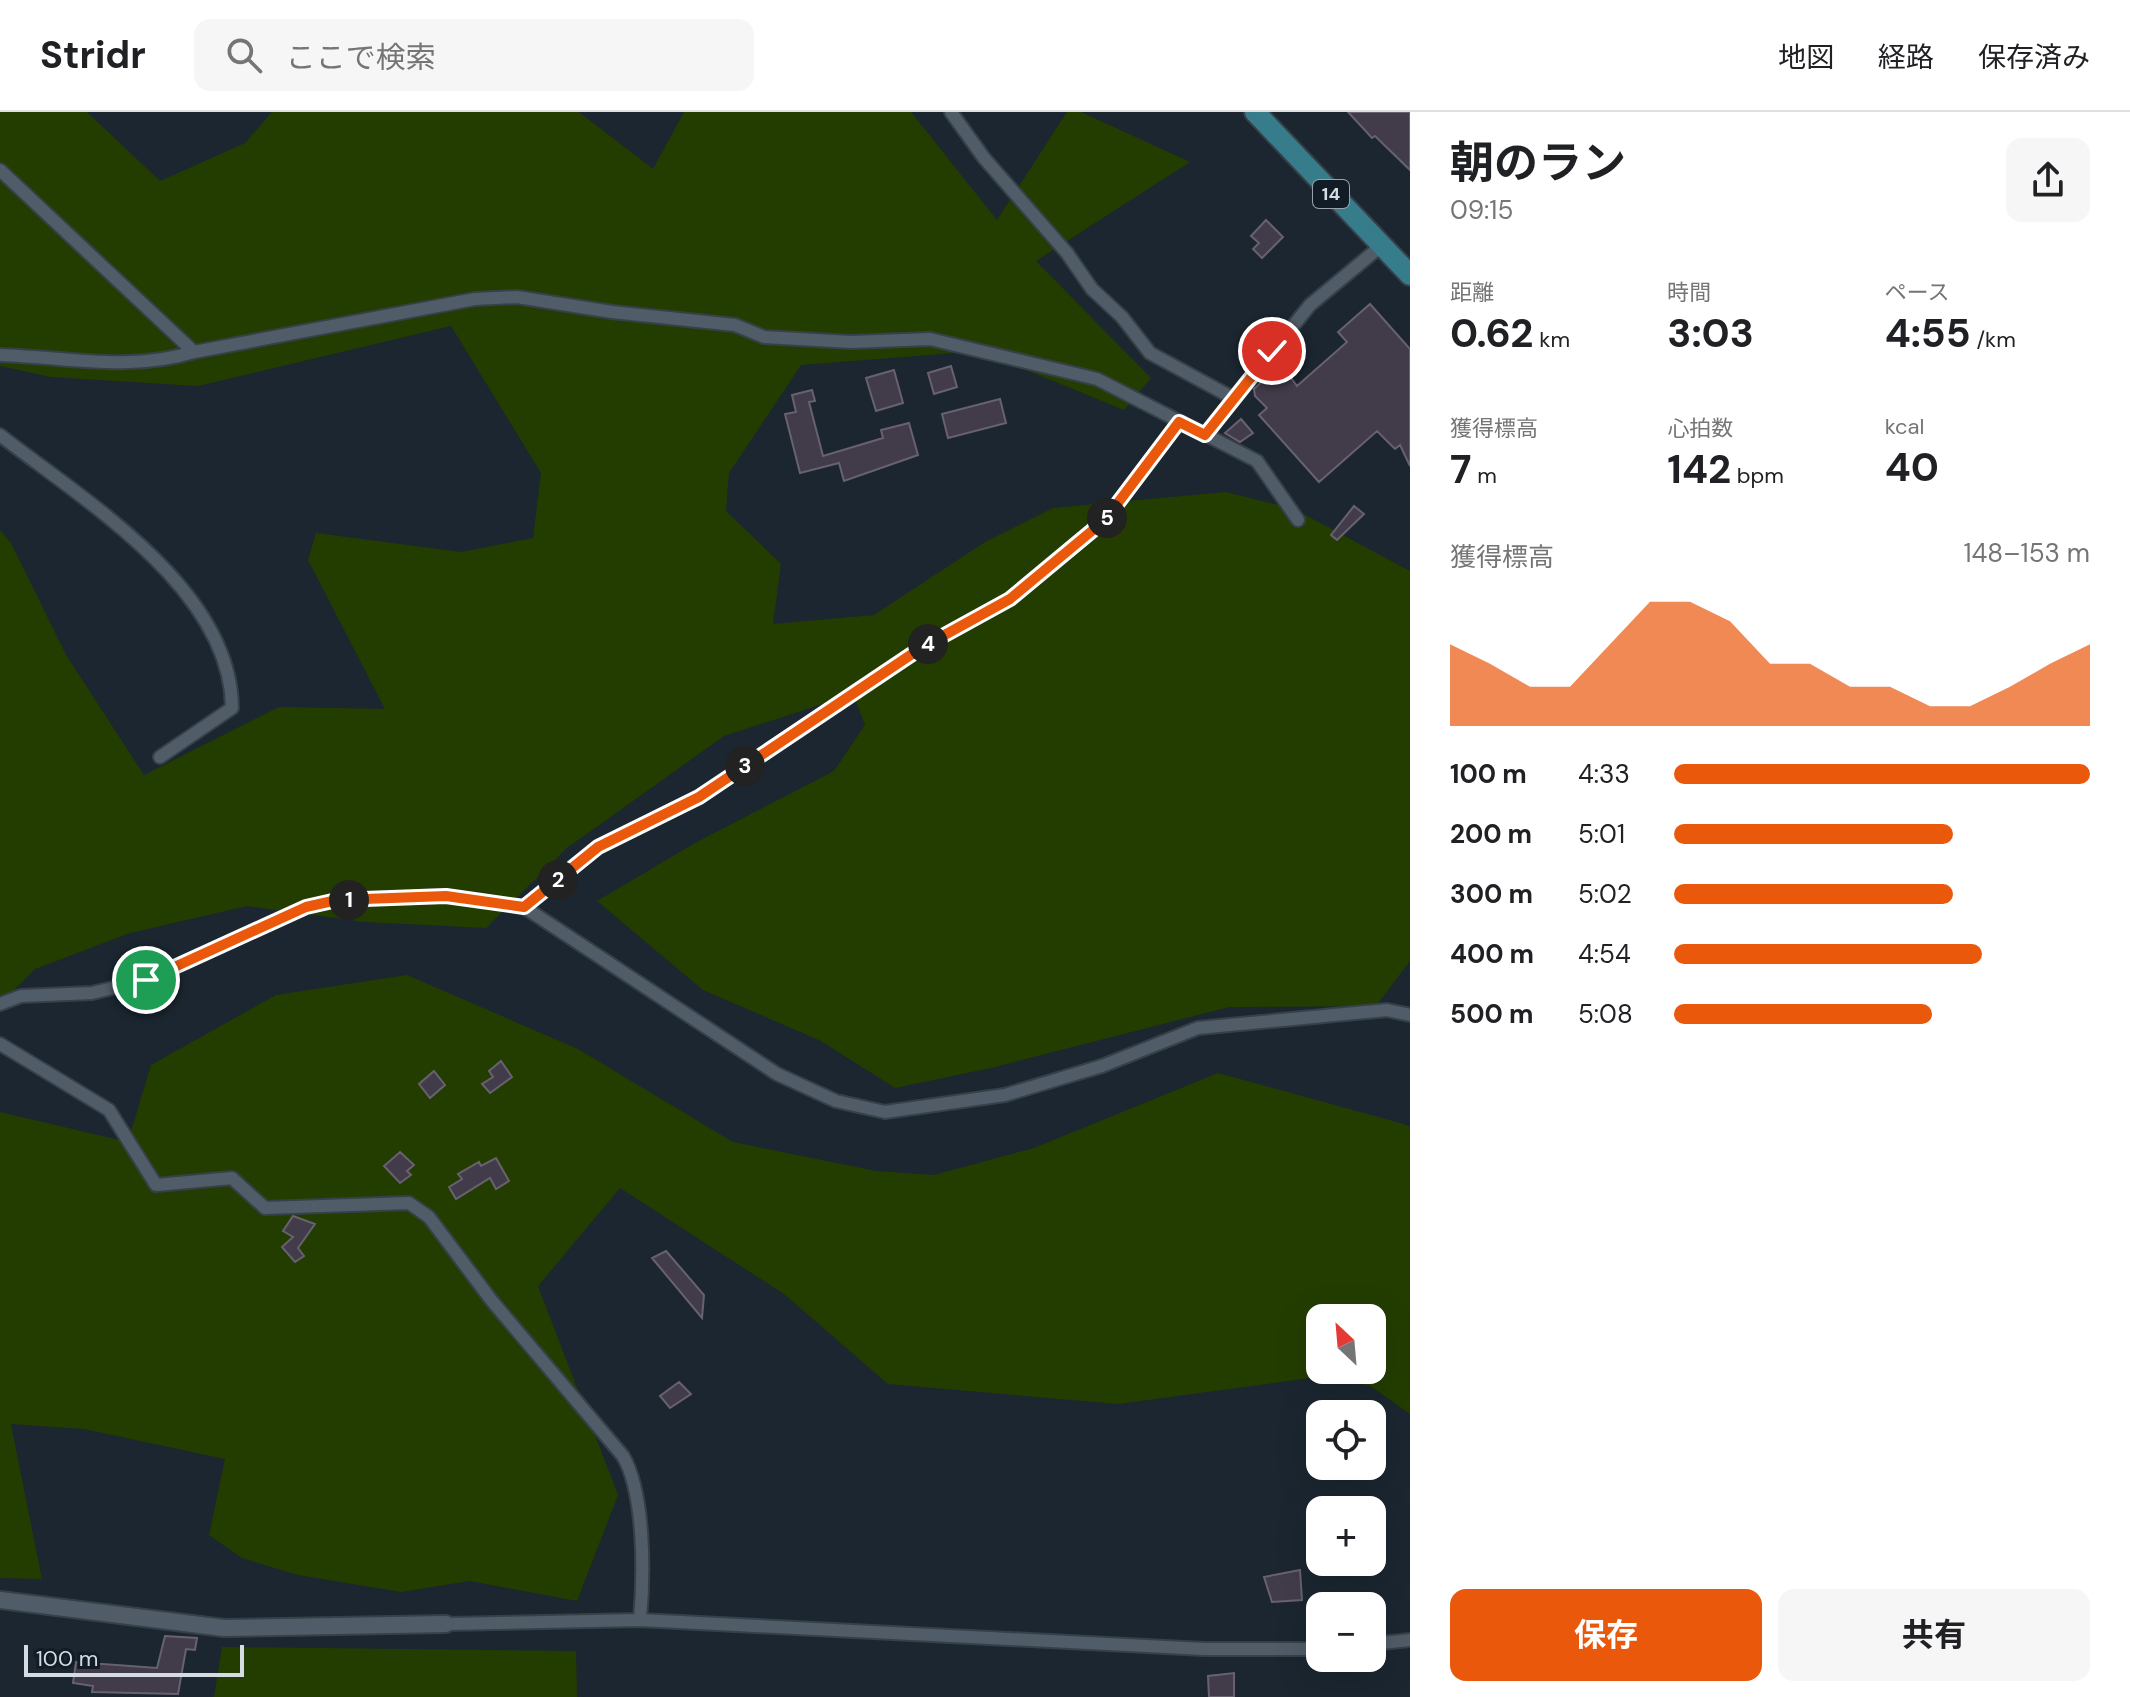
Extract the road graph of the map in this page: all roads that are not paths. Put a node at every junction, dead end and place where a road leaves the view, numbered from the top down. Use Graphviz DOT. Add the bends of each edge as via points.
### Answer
graph roads {
  1 [pos="951,112"];
  2 [pos="1255,112"];
  3 [pos="0,170"];
  4 [pos="1381,246"];
  5 [pos="1410,275"];
  6 [pos="194,352"];
  7 [pos="0,355"];
  8 [pos="1233,398"];
  9 [pos="1179,422"];
  10 [pos="0,435"];
  11 [pos="1205,435"];
  12 [pos="1298,520"];
  13 [pos="160,757"];
  14 [pos="524,907"];
  15 [pos="0,1004"];
  16 [pos="1410,1015"];
  17 [pos="0,1044"];
  18 [pos="0,1600"];
  19 [pos="640,1620"];
  20 [pos="446,1624"];
  21 [pos="1410,1640"];
  22 [pos="1386,1643"];
  23 [pos="1306,1649"];
  1 -- 8 [label="street" via="1150,353"];
  2 -- 4 [label="main road, 14"];
  3 -- 6 [label="street"];
  4 -- 5 [label="main road, 14"];
  4 -- 8 [label="street" via="1310,305"];
  6 -- 7 [label="street" via="85,364"];
  6 -- 9 [label="street" via="475,299 517,297 735,325 764,337 930,339 1097,379"];
  8 -- 11 [label="street"];
  9 -- 11 [label="street"];
  9 -- 14 [label="street" via="1105,520 1010,599 921,648 699,797 598,847"];
  10 -- 13 [label="street" via="141,546 198,608 222,656 232,708"];
  11 -- 12 [label="street" via="1257,461"];
  14 -- 15 [label="street" via="446,896 337,900 306,907 146,980 92,993 21,996"];
  14 -- 16 [label="street" via="777,1074 836,1101 885,1112 1005,1095 1102,1066 1198,1028 1387,1010"];
  17 -- 19 [label="street" via="109,1110 156,1185 232,1178 265,1208 409,1203 429,1217 634,1476"];
  18 -- 20 [label="street" via="224,1628"];
  19 -- 20 [label="street"];
  19 -- 23 [label="street" via="1204,1649"];
  21 -- 22 [label="street"];
}
